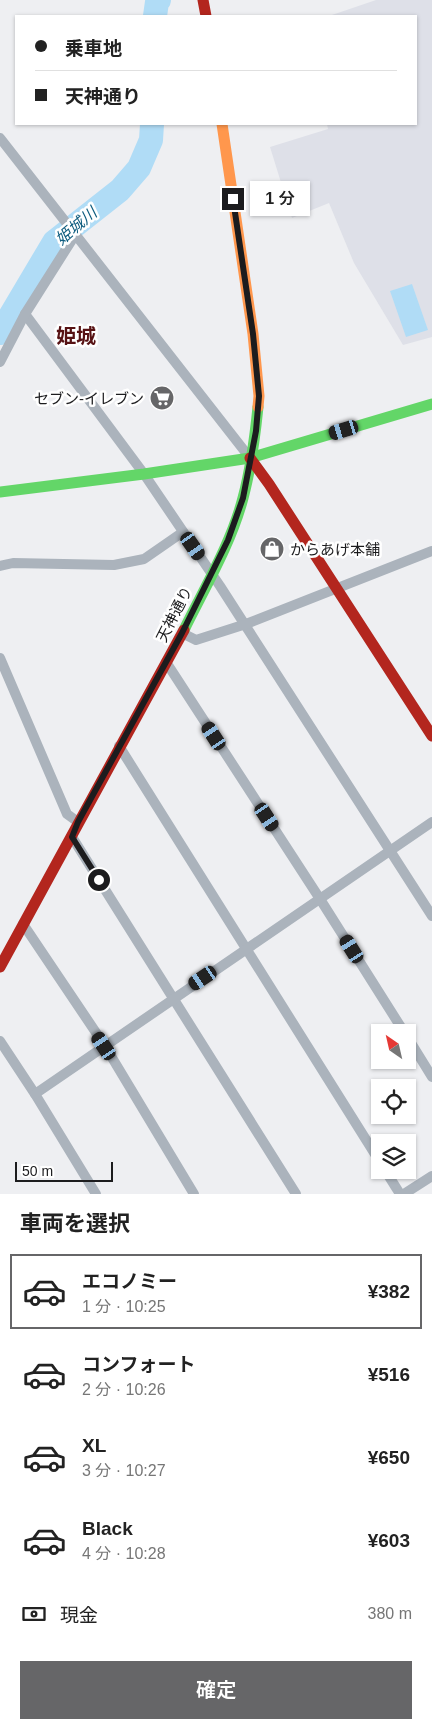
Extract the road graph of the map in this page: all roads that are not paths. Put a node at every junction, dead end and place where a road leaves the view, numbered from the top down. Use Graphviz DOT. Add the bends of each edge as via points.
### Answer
graph roads {
  1 [pos="204,0"];
  2 [pos="206,15"];
  3 [pos="222,125"];
  4 [pos="0,138"];
  5 [pos="74,235"];
  6 [pos="25,314"];
  7 [pos="0,362"];
  8 [pos="432,404"];
  9 [pos="250,458"];
  10 [pos="144,474"];
  11 [pos="0,492"];
  12 [pos="183,532"];
  13 [pos="431,554"];
  14 [pos="0,566"];
  15 [pos="212,573"];
  16 [pos="336,588"];
  17 [pos="246,624"];
  18 [pos="182,633"];
  19 [pos="0,658"];
  20 [pos="166,662"];
  21 [pos="432,736"];
  22 [pos="119,746"];
  23 [pos="78,822"];
  24 [pos="432,822"];
  25 [pos="72,837"];
  26 [pos="390,851"];
  27 [pos="320,899"];
  28 [pos="432,916"];
  29 [pos="24,924"];
  30 [pos="247,948"];
  31 [pos="0,967"];
  32 [pos="174,998"];
  33 [pos="399,1024"];
  34 [pos="0,1041"];
  35 [pos="104,1046"];
  36 [pos="416,1051"];
  37 [pos="432,1077"];
  38 [pos="35,1094"];
  39 [pos="371,1148"];
  40 [pos="432,1176"];
  41 [pos="391,1179"];
  42 [pos="96,1194"];
  43 [pos="194,1194"];
  44 [pos="296,1194"];
  45 [pos="402,1194"];
  1 -- 2 [label="street"];
  3 -- 9 [label="street, 天神通り" via="259,396"];
  4 -- 5 [label="street"];
  5 -- 6 [label="street"];
  5 -- 9 [label="street"];
  6 -- 7 [label="street"];
  6 -- 10 [label="street"];
  8 -- 9 [label="street"];
  9 -- 10 [label="street"];
  9 -- 15 [label="street, 天神通り" via="243,498"];
  9 -- 16 [label="street"];
  10 -- 11 [label="street"];
  10 -- 12 [label="street"];
  12 -- 14 [label="street" via="144,559 114,566 13,563"];
  12 -- 15 [label="street"];
  13 -- 16 [label="street"];
  15 -- 17 [label="street"];
  15 -- 18 [label="street, 天神通り"];
  16 -- 17 [label="street"];
  16 -- 21 [label="street"];
  17 -- 18 [label="street" via="196,640"];
  17 -- 26 [label="street"];
  18 -- 20 [label="street, 天神通り"];
  19 -- 23 [label="street" via="67,814"];
  20 -- 22 [label="street, 天神通り"];
  20 -- 27 [label="street"];
  22 -- 23 [label="street, 天神通り"];
  22 -- 30 [label="street"];
  23 -- 25 [label="street, 天神通り"];
  24 -- 26 [label="street"];
  25 -- 29 [label="street, 天神通り"];
  25 -- 32 [label="street"];
  26 -- 27 [label="street"];
  26 -- 28 [label="street"];
  27 -- 30 [label="street"];
  27 -- 33 [label="street"];
  29 -- 31 [label="street, 天神通り"];
  29 -- 35 [label="street"];
  30 -- 32 [label="street"];
  30 -- 39 [label="street"];
  32 -- 35 [label="street"];
  32 -- 44 [label="street"];
  34 -- 38 [label="street"];
  35 -- 38 [label="street"];
  35 -- 43 [label="street"];
  36 -- 37 [label="street"];
  38 -- 42 [label="street"];
  40 -- 45 [label="street"];
  41 -- 45 [label="street"];
}
